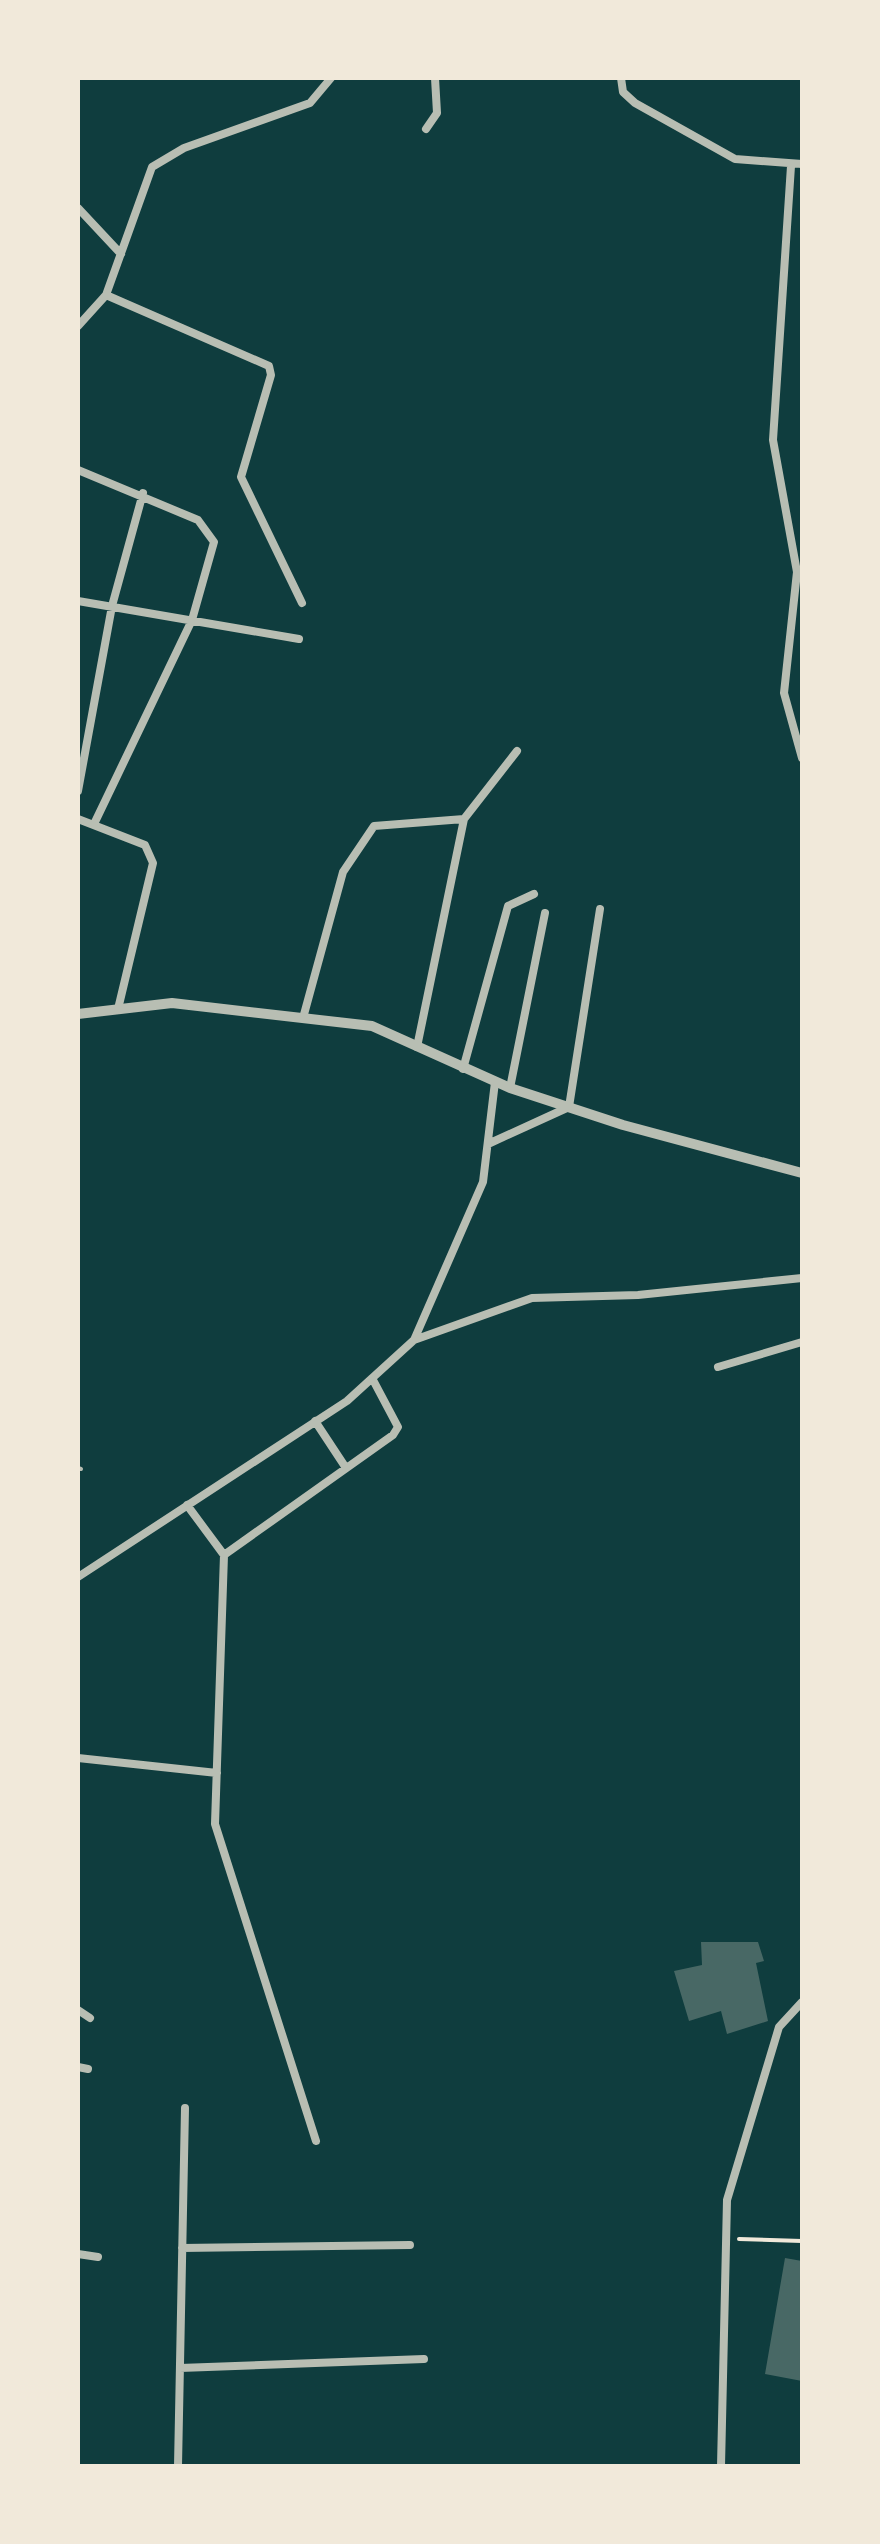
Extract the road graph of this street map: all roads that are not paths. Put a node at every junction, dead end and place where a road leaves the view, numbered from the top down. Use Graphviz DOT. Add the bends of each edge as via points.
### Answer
graph roads {
  1 [pos="330,78"];
  2 [pos="435,78"];
  3 [pos="621,78"];
  4 [pos="426,128"];
  5 [pos="802,164"];
  6 [pos="791,166"];
  7 [pos="78,208"];
  8 [pos="121,254"];
  9 [pos="106,294"];
  10 [pos="78,326"];
  11 [pos="78,470"];
  12 [pos="142,494"];
  13 [pos="78,601"];
  14 [pos="302,604"];
  15 [pos="112,606"];
  16 [pos="192,620"];
  17 [pos="299,639"];
  18 [pos="517,751"];
  19 [pos="802,758"];
  20 [pos="78,791"];
  21 [pos="78,819"];
  22 [pos="464,819"];
  23 [pos="95,822"];
  24 [pos="534,894"];
  25 [pos="600,908"];
  26 [pos="545,913"];
  27 [pos="118,1010"];
  28 [pos="78,1014"];
  29 [pos="303,1018"];
  30 [pos="417,1048"];
  31 [pos="463,1069"];
  32 [pos="495,1082"];
  33 [pos="510,1088"];
  34 [pos="569,1107"];
  35 [pos="487,1144"];
  36 [pos="802,1173"];
  37 [pos="802,1278"];
  38 [pos="414,1340"];
  39 [pos="802,1342"];
  40 [pos="718,1367"];
  41 [pos="372,1378"];
  42 [pos="315,1421"];
  43 [pos="346,1468"];
  44 [pos="187,1505"];
  45 [pos="224,1555"];
  46 [pos="78,1576"];
  47 [pos="78,1758"];
  48 [pos="217,1773"];
  49 [pos="802,2002"];
  50 [pos="78,2010"];
  51 [pos="90,2018"];
  52 [pos="185,2108"];
  53 [pos="316,2141"];
  54 [pos="410,2245"];
  55 [pos="182,2248"];
  56 [pos="78,2254"];
  57 [pos="98,2258"];
  58 [pos="424,2359"];
  59 [pos="180,2368"];
  60 [pos="178,2466"];
  61 [pos="721,2466"];
  1 -- 8 [label="street" via="310,103 184,148 152,167"];
  2 -- 4 [label="street" via="438,113"];
  3 -- 6 [label="street" via="623,92 635,102 735,159"];
  5 -- 6 [label="street"];
  6 -- 19 [label="street" via="773,440 798,572 784,693"];
  7 -- 8 [label="street"];
  8 -- 9 [label="street"];
  9 -- 10 [label="street"];
  9 -- 14 [label="street" via="269,366 241,477"];
  11 -- 12 [label="street"];
  12 -- 15 [label="street"];
  12 -- 16 [label="street" via="198,520 214,542"];
  13 -- 15 [label="street"];
  15 -- 16 [label="street"];
  15 -- 20 [label="street"];
  16 -- 17 [label="street"];
  16 -- 23 [label="street"];
  18 -- 22 [label="street"];
  21 -- 23 [label="street"];
  22 -- 29 [label="street" via="374,826 342,872"];
  22 -- 30 [label="street"];
  23 -- 27 [label="street" via="145,845 153,864"];
  24 -- 31 [label="street" via="508,906"];
  25 -- 34 [label="street"];
  26 -- 33 [label="street"];
  27 -- 28 [label="street"];
  27 -- 29 [label="street" via="172,1003"];
  29 -- 30 [label="street" via="372,1026"];
  30 -- 31 [label="street"];
  31 -- 32 [label="street"];
  32 -- 33 [label="street"];
  32 -- 35 [label="street"];
  33 -- 34 [label="street"];
  34 -- 35 [label="street"];
  34 -- 36 [label="street"];
  35 -- 38 [label="street" via="482,1182"];
  37 -- 38 [label="street" via="532,1298"];
  38 -- 41 [label="street"];
  39 -- 40 [label="street"];
  41 -- 42 [label="street"];
  41 -- 43 [label="street" via="398,1428"];
  42 -- 43 [label="street"];
  42 -- 44 [label="street"];
  43 -- 45 [label="street"];
  44 -- 45 [label="street"];
  44 -- 46 [label="street"];
  45 -- 48 [label="street"];
  47 -- 48 [label="street"];
  48 -- 53 [label="street" via="215,1824"];
  49 -- 61 [label="street" via="780,2026 727,2200"];
  50 -- 51 [label="street"];
  52 -- 55 [label="street"];
  54 -- 55 [label="street"];
  55 -- 59 [label="street"];
  56 -- 57 [label="street"];
  58 -- 59 [label="street"];
  59 -- 60 [label="street"];
}
